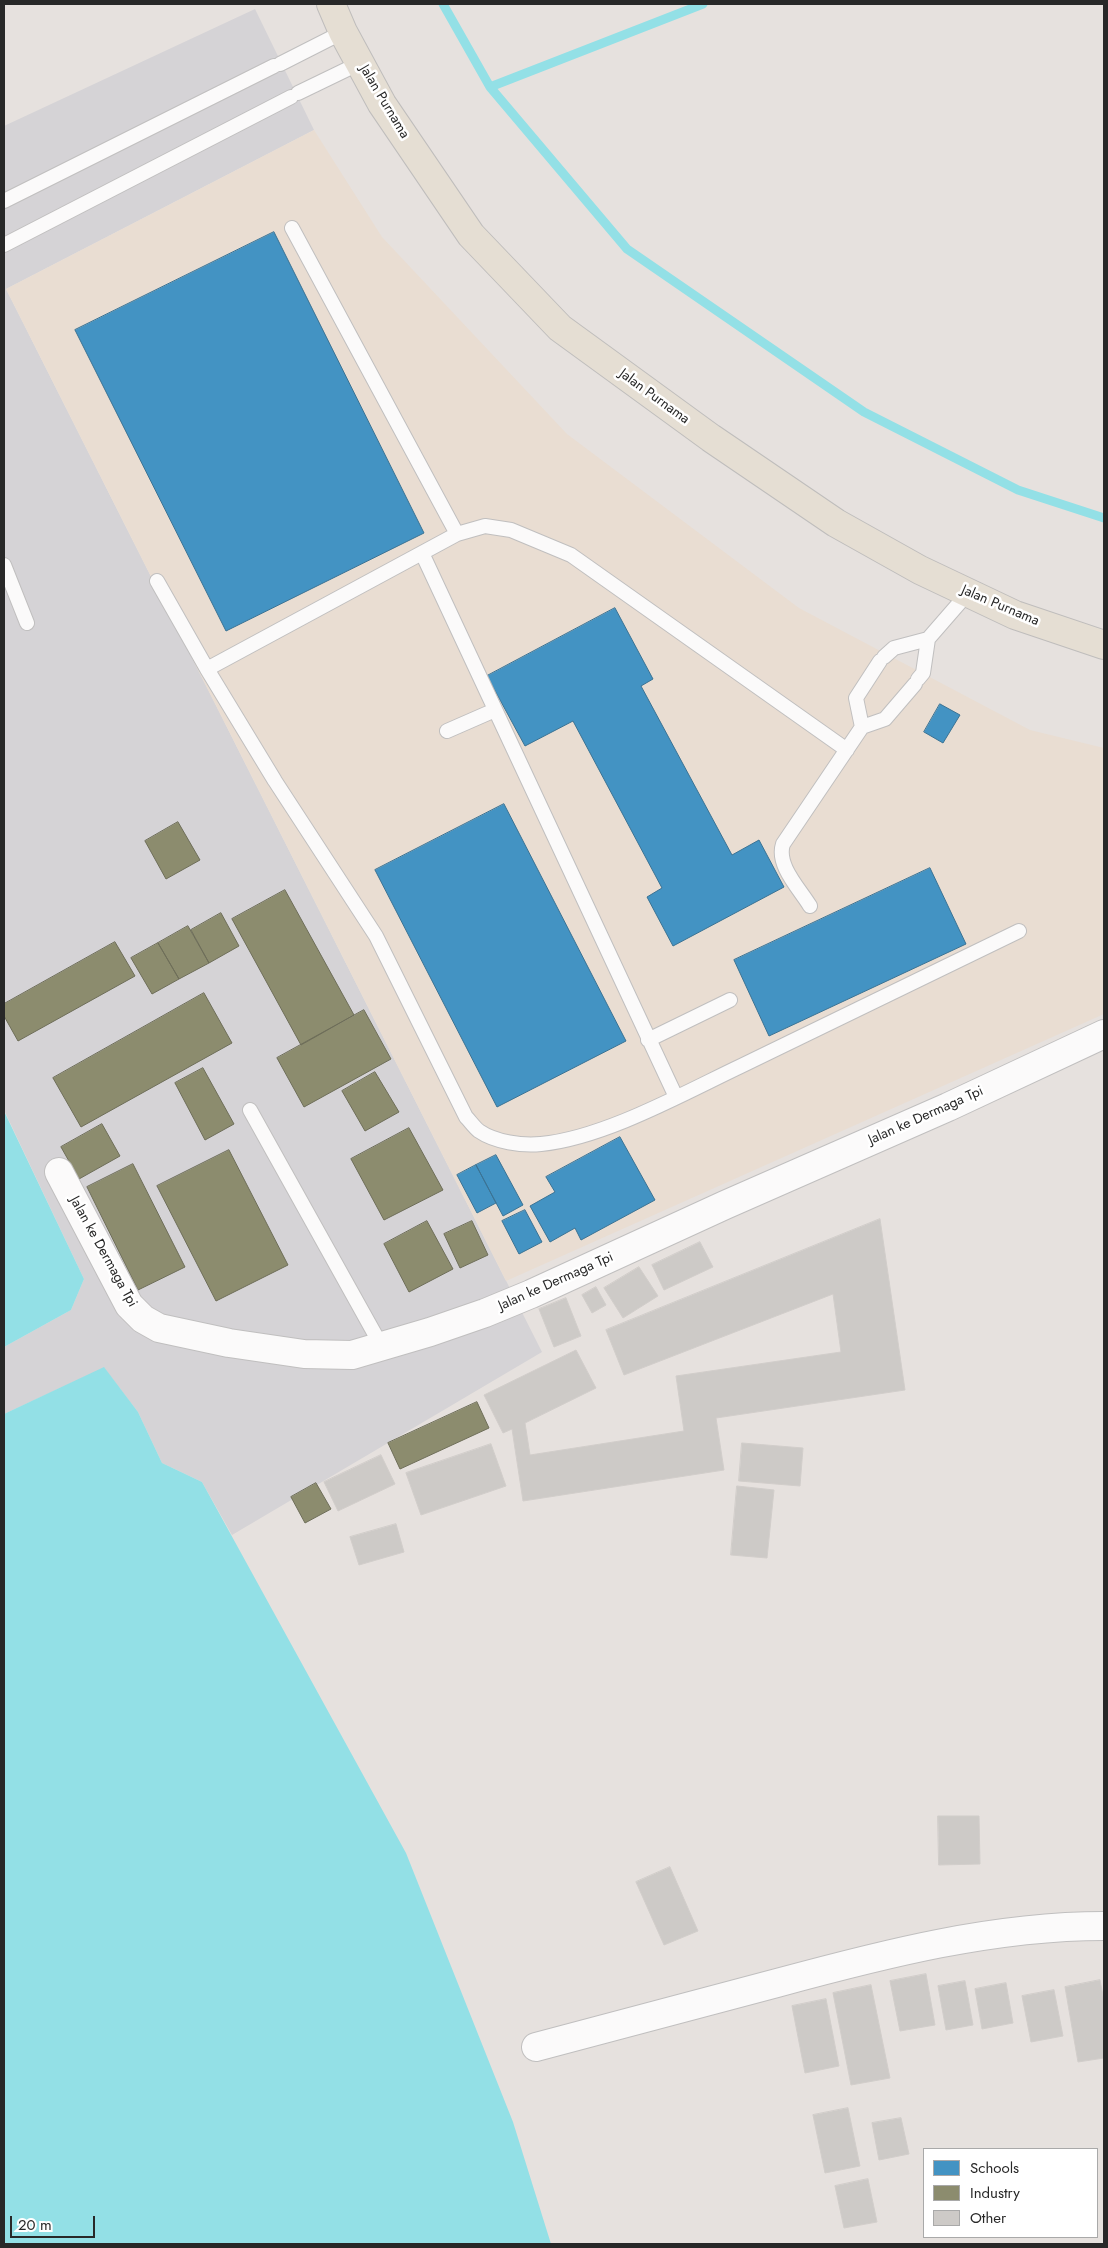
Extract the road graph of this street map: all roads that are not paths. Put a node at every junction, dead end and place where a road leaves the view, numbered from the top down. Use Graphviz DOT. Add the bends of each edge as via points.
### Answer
graph roads {
  1 [pos="332,4"];
  2 [pos="343,32"];
  3 [pos="360,63"];
  4 [pos="4,201"];
  5 [pos="292,228"];
  6 [pos="4,245"];
  7 [pos="457,534"];
  8 [pos="422,553"];
  9 [pos="4,565"];
  10 [pos="157,581"];
  11 [pos="968,593"];
  12 [pos="27,623"];
  13 [pos="928,639"];
  14 [pos="1104,645"];
  15 [pos="207,669"];
  16 [pos="495,710"];
  17 [pos="862,727"];
  18 [pos="447,731"];
  19 [pos="847,750"];
  20 [pos="810,906"];
  21 [pos="1019,931"];
  22 [pos="730,1000"];
  23 [pos="1104,1034"];
  24 [pos="648,1040"];
  25 [pos="676,1097"];
  26 [pos="250,1110"];
  27 [pos="59,1172"];
  28 [pos="382,1347"];
  29 [pos="1104,1926"];
  30 [pos="536,2047"];
  1 -- 2 [label="main road, Jalan Purnama"];
  2 -- 3 [label="main road, Jalan Purnama"];
  2 -- 4 [label="lane"];
  3 -- 6 [label="lane"];
  3 -- 11 [label="main road, Jalan Purnama" via="382,104 470,235 560,328 711,438 836,523"];
  5 -- 7 [label="lane"];
  7 -- 8 [label="lane"];
  7 -- 19 [label="lane" via="485,526 511,530 571,555"];
  8 -- 15 [label="lane"];
  8 -- 16 [label="lane"];
  9 -- 12 [label="lane"];
  10 -- 15 [label="lane"];
  11 -- 13 [label="lane"];
  11 -- 14 [label="main road, Jalan Purnama" via="1015,615"];
  13 -- 17 [label="lane" via="923,673 917,682 885,718"];
  13 -- 17 [label="lane" via="894,648 882,659 856,698"];
  15 -- 25 [label="lane" via="376,936 466,1117 479,1131 515,1143 540,1144 570,1139 610,1126"];
  16 -- 18 [label="lane"];
  16 -- 24 [label="lane"];
  17 -- 19 [label="lane"];
  19 -- 20 [label="lane" via="780,853"];
  21 -- 25 [label="lane"];
  22 -- 24 [label="lane"];
  23 -- 28 [label="street, Jalan ke Dermaga Tpi" via="531,1294"];
  24 -- 25 [label="lane"];
  26 -- 28 [label="lane"];
  27 -- 28 [label="street, Jalan ke Dermaga Tpi" via="129,1305 143,1319 159,1328 304,1354 352,1355"];
  29 -- 30 [label="street" via="1050,1927 983,1935 878,1956"];
}
